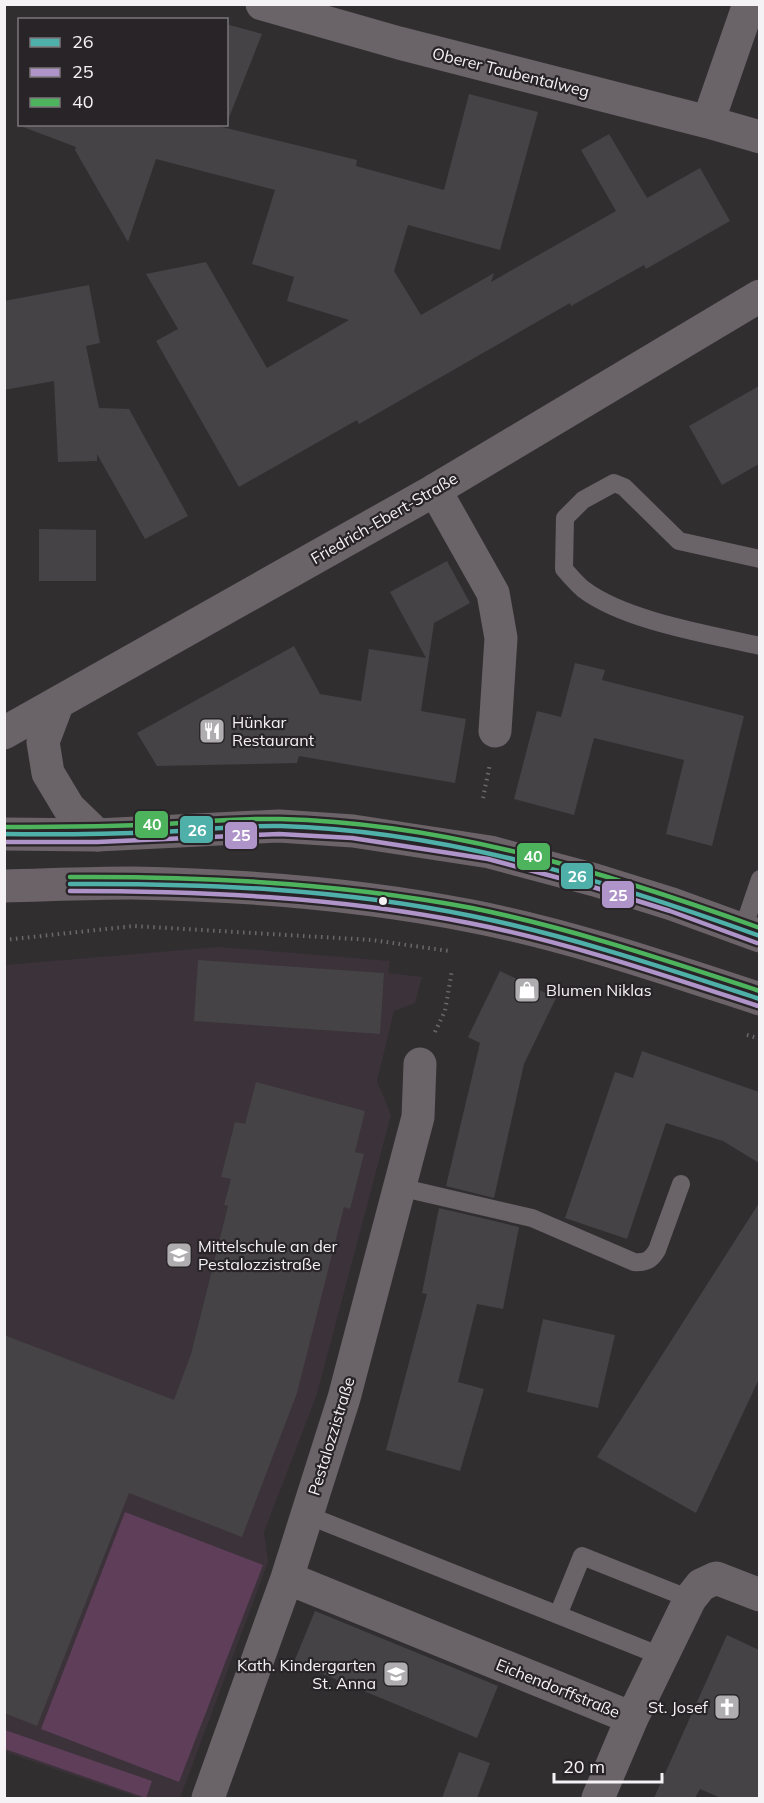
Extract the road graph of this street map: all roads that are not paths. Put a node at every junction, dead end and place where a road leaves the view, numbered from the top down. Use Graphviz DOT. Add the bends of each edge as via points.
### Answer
graph roads {
  1 [pos="262,4"];
  2 [pos="749,4"];
  3 [pos="708,122"];
  4 [pos="759,137"];
  5 [pos="759,296"];
  6 [pos="435,490"];
  7 [pos="759,559"];
  8 [pos="759,646"];
  9 [pos="57,705"];
  10 [pos="4,733"];
  11 [pos="493,743"];
  12 [pos="4,834"];
  13 [pos="97,836"];
  14 [pos="759,879"];
  15 [pos="4,886"];
  16 [pos="751,932"];
  17 [pos="759,999"];
  18 [pos="420,1064"];
  19 [pos="681,1184"];
  20 [pos="399,1187"];
  21 [pos="307,1515"];
  22 [pos="287,1578"];
  23 [pos="759,1595"];
  24 [pos="690,1599"];
  25 [pos="558,1615"];
  26 [pos="662,1656"];
  27 [pos="632,1718"];
  28 [pos="208,1798"];
  29 [pos="598,1798"];
  1 -- 3 [label="street, Oberer Taubentalweg"];
  2 -- 3 [label="street"];
  3 -- 4 [label="street, Oberer Taubentalweg"];
  5 -- 6 [label="street, Friedrich-Ebert-Straße"];
  6 -- 9 [label="street, Friedrich-Ebert-Straße"];
  6 -- 11 [label="street" via="493,593 501,638"];
  7 -- 8 [label="lane" via="680,541 624,487 614,483 584,500 565,518 564,569 584,590 616,608 670,626"];
  9 -- 10 [label="street, Friedrich-Ebert-Straße"];
  9 -- 13 [label="street" via="43,742 48,773 69,808"];
  12 -- 13 [label="main road"];
  13 -- 16 [label="main road" via="279,826 352,831 490,852 617,886"];
  14 -- 16 [label="lane"];
  15 -- 17 [label="main road" via="132,883 383,901 472,916 564,938"];
  18 -- 20 [label="street, Pestalozzistraße" via="418,1117"];
  19 -- 20 [label="lane" via="657,1250 644,1263 532,1218"];
  20 -- 21 [label="street, Pestalozzistraße" via="344,1398"];
  21 -- 22 [label="street, Pestalozzistraße"];
  21 -- 25 [label="lane"];
  22 -- 27 [label="street, Eichendorffstraße"];
  22 -- 28 [label="street, Pestalozzistraße"];
  23 -- 24 [label="street, Eichendorffstraße" via="716,1578 701,1585"];
  24 -- 25 [label="lane" via="582,1556"];
  24 -- 26 [label="street, Eichendorffstraße"];
  25 -- 26 [label="lane"];
  26 -- 27 [label="street, Eichendorffstraße"];
  27 -- 29 [label="street"];
}
